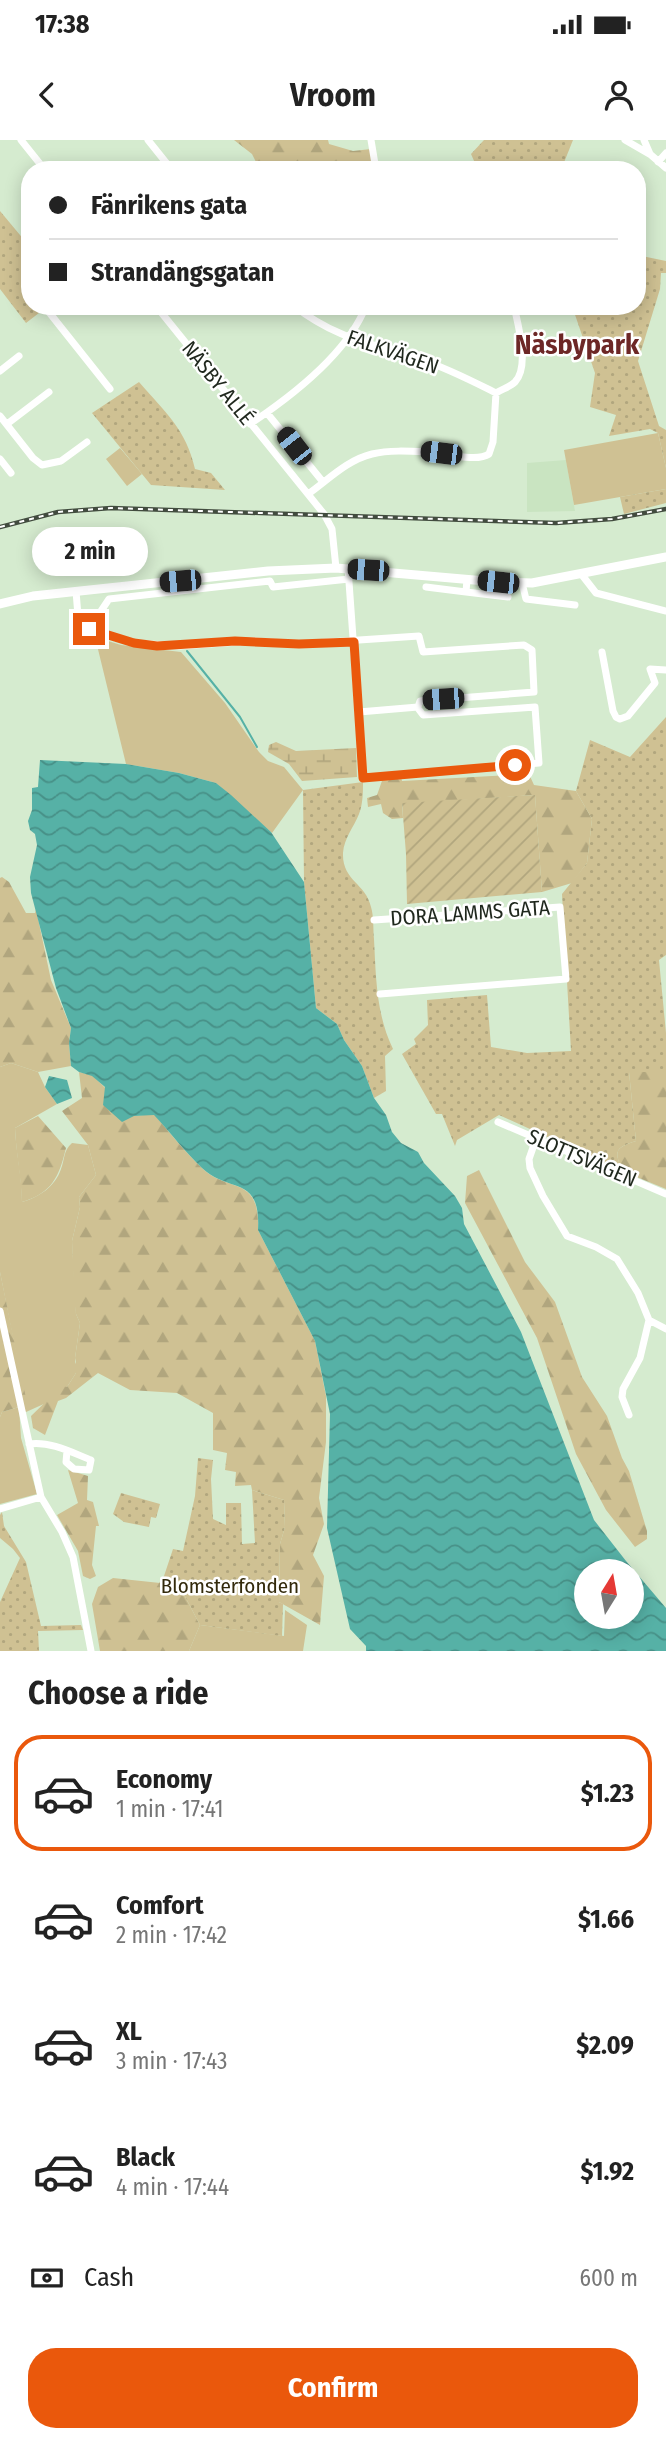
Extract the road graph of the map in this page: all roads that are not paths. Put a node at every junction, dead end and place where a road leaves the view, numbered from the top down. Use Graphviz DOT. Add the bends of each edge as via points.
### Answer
graph roads {
  1 [pos="20,140"];
  2 [pos="148,140"];
  3 [pos="371,140"];
  4 [pos="625,140"];
  5 [pos="644,140"];
  6 [pos="666,153"];
  7 [pos="651,155"];
  8 [pos="38,161"];
  9 [pos="165,161"];
  10 [pos="374,161"];
  11 [pos="658,162"];
  12 [pos="666,168"];
  13 [pos="51,315"];
  14 [pos="163,315"];
  15 [pos="305,315"];
  16 [pos="361,315"];
  17 [pos="516,315"];
  18 [pos="348,338"];
  19 [pos="19,356"];
  20 [pos="0,371"];
  21 [pos="110,388"];
  22 [pos="49,392"];
  23 [pos="496,393"];
  24 [pos="267,412"];
  25 [pos="0,416"];
  26 [pos="6,424"];
  27 [pos="250,424"];
  28 [pos="87,442"];
  29 [pos="0,459"];
  30 [pos="11,472"];
  31 [pos="323,482"];
  32 [pos="308,494"];
  33 [pos="666,558"];
  34 [pos="336,568"];
  35 [pos="348,568"];
  36 [pos="582,575"];
  37 [pos="349,579"];
  38 [pos="467,579"];
  39 [pos="522,583"];
  40 [pos="426,587"];
  41 [pos="76,591"];
  42 [pos="466,592"];
  43 [pos="508,597"];
  44 [pos="0,604"];
  45 [pos="575,605"];
  46 [pos="666,611"];
  47 [pos="89,629"];
  48 [pos="354,642"];
  49 [pos="602,652"];
  50 [pos="666,670"];
  51 [pos="534,692"];
  52 [pos="418,707"];
  53 [pos="535,707"];
  54 [pos="359,712"];
  55 [pos="374,920"];
  56 [pos="380,994"];
  57 [pos="498,1122"];
  58 [pos="536,1139"];
  59 [pos="666,1194"];
  60 [pos="0,1311"];
  61 [pos="649,1320"];
  62 [pos="666,1329"];
  63 [pos="629,1415"];
  64 [pos="29,1444"];
  65 [pos="66,1451"];
  66 [pos="41,1497"];
  67 [pos="0,1508"];
  68 [pos="91,1651"];
  1 -- 8 [label="street"];
  2 -- 9 [label="street"];
  3 -- 10 [label="street"];
  4 -- 7 [label="street"];
  5 -- 7 [label="street"];
  6 -- 11 [label="street"];
  7 -- 11 [label="street"];
  11 -- 12 [label="street"];
  13 -- 21 [label="street"];
  14 -- 27 [label="street, NÄSBY ALLÉ"];
  15 -- 18 [label="street, FALKVÄGEN"];
  16 -- 18 [label="street"];
  17 -- 23 [label="street" via="522,367 516,381"];
  18 -- 23 [label="street, FALKVÄGEN" via="424,360"];
  18 -- 24 [label="street" via="326,365"];
  19 -- 20 [label="street"];
  22 -- 26 [label="street"];
  23 -- 31 [label="street" via="492,450 484,457 374,453"];
  24 -- 27 [label="street"];
  24 -- 31 [label="street, NÄSBY ALLÉ"];
  25 -- 26 [label="street"];
  26 -- 28 [label="street" via="42,465 61,461"];
  27 -- 32 [label="street, NÄSBY ALLÉ"];
  29 -- 30 [label="street"];
  31 -- 32 [label="street"];
  32 -- 34 [label="street, NÄSBY ALLÉ" via="332,529"];
  33 -- 36 [label="street"];
  34 -- 35 [label="street"];
  34 -- 41 [label="street"];
  35 -- 37 [label="street"];
  35 -- 38 [label="street"];
  36 -- 39 [label="street"];
  36 -- 46 [label="street" via="596,593"];
  37 -- 47 [label="street" via="273,587 270,581 109,599"];
  37 -- 48 [label="street"];
  38 -- 39 [label="street"];
  38 -- 42 [label="street"];
  39 -- 45 [label="street" via="526,599"];
  40 -- 42 [label="street"];
  41 -- 44 [label="street"];
  41 -- 47 [label="street" via="78,616"];
  42 -- 43 [label="street"];
  47 -- 48 [label="street" via="157,646"];
  48 -- 51 [label="street" via="419,636 423,652 524,645 532,650"];
  48 -- 54 [label="street"];
  49 -- 50 [label="street" via="613,711 620,719 628,716 655,683 650,669"];
  51 -- 52 [label="street" via="420,701"];
  51 -- 53 [label="street"];
  52 -- 53 [label="street" via="423,715"];
  52 -- 54 [label="street"];
  53 -- 54 [label="street" via="539,763 363,778"];
  55 -- 56 [label="street, DORA LAMMS GATA" via="560,907 566,979"];
  57 -- 58 [label="street, SLOTTSVÄGEN"];
  58 -- 59 [label="street, SLOTTSVÄGEN"];
  58 -- 61 [label="street" via="530,1168 562,1229 574,1240 617,1259"];
  60 -- 64 [label="street"];
  61 -- 62 [label="street"];
  61 -- 63 [label="street" via="640,1358 623,1389"];
  64 -- 65 [label="street" via="41,1442"];
  64 -- 66 [label="street"];
  66 -- 67 [label="street"];
  66 -- 68 [label="street" via="73,1557"];
}
